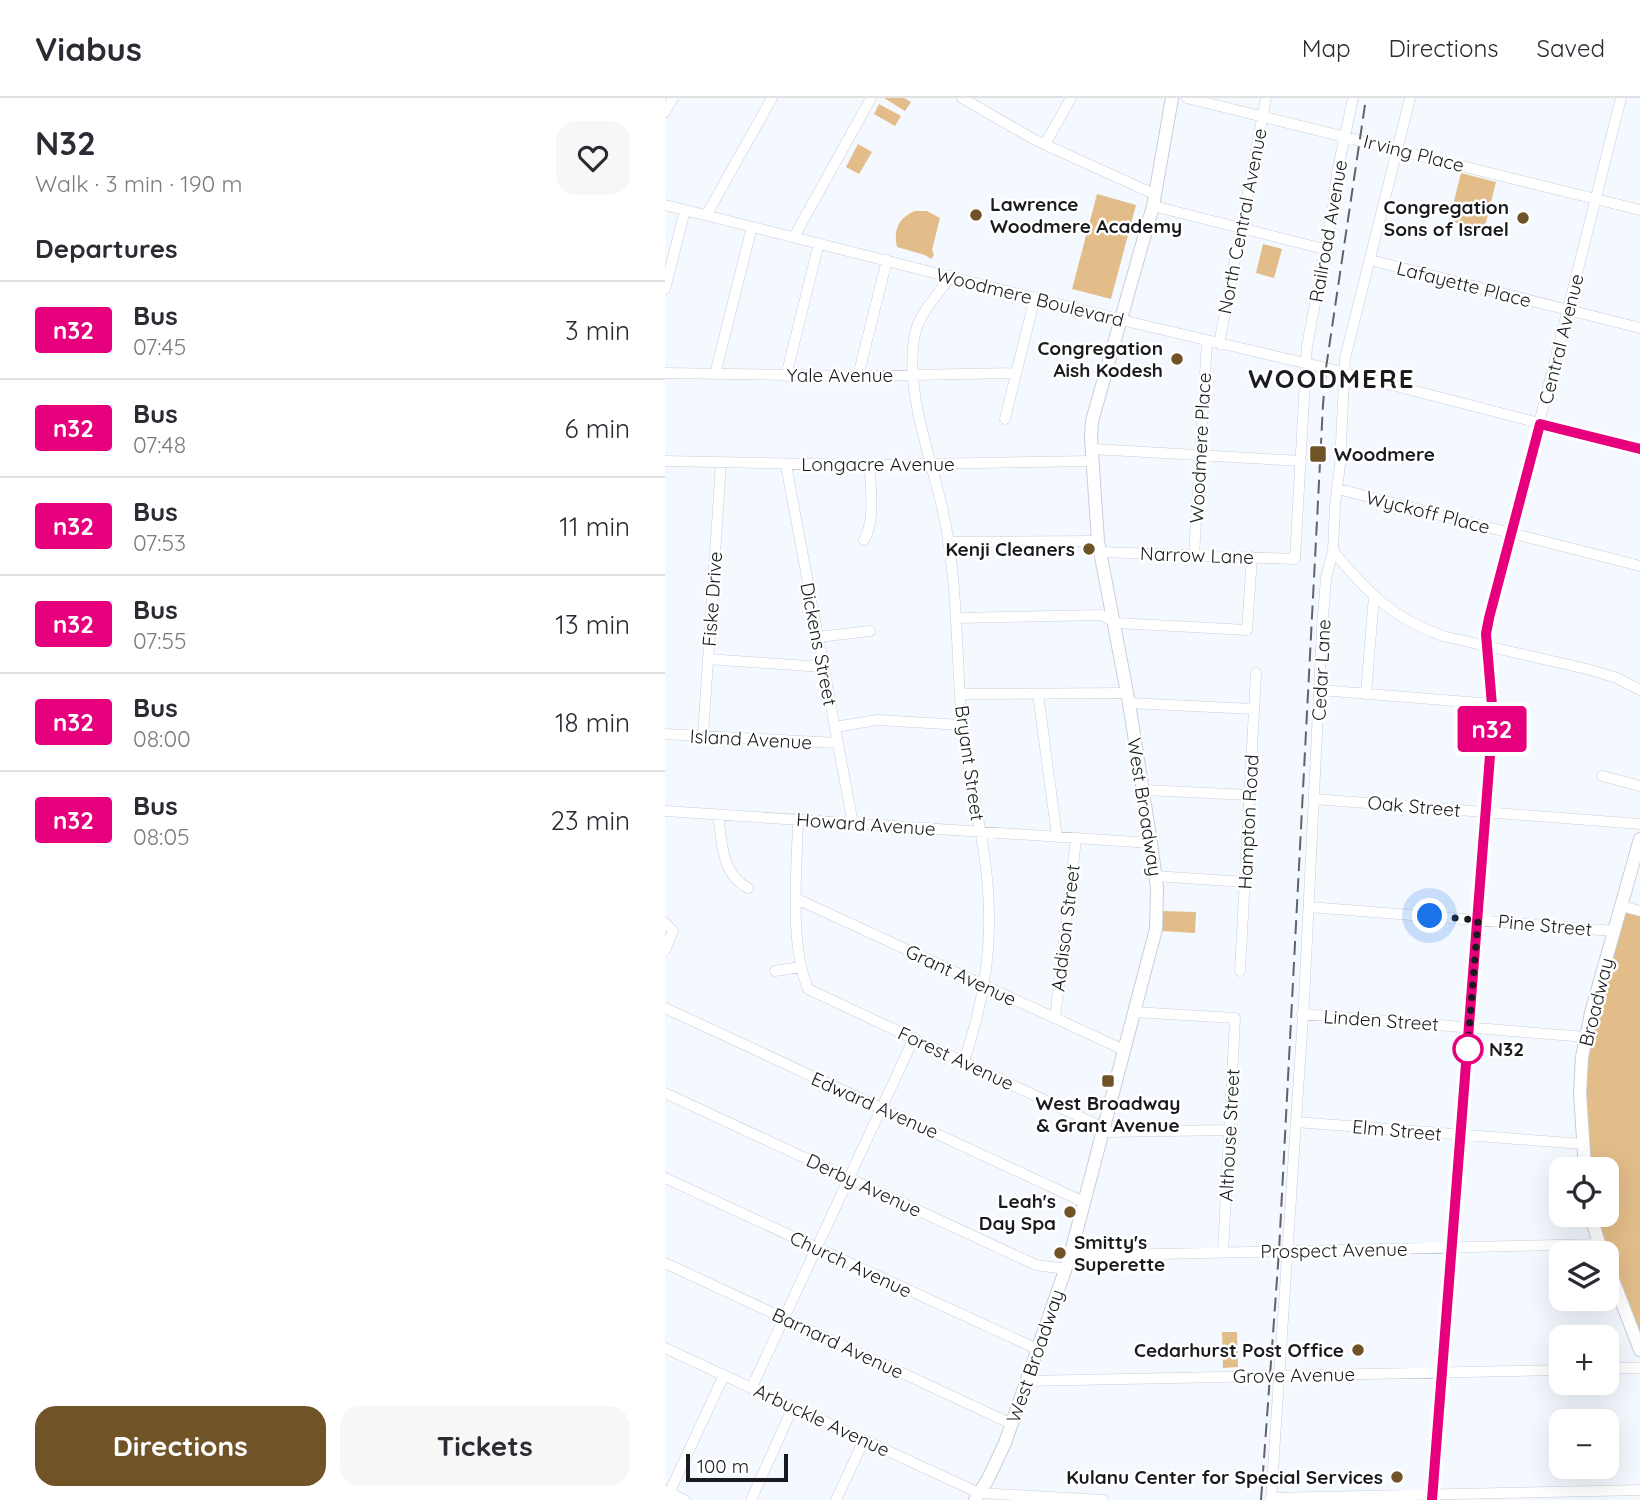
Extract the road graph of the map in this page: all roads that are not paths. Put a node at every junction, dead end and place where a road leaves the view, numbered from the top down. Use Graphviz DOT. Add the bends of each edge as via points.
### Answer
graph roads {
  1 [pos="673,98"];
  2 [pos="772,98"];
  3 [pos="871,98"];
  4 [pos="962,98"];
  5 [pos="1071,98"];
  6 [pos="1172,98"];
  7 [pos="1187,98"];
  8 [pos="1266,98"];
  9 [pos="1353,98"];
  10 [pos="1410,98"];
  11 [pos="1621,98"];
  12 [pos="665,112"];
  13 [pos="1262,117"];
  14 [pos="1345,136"];
  15 [pos="1045,144"];
  16 [pos="1397,149"];
  17 [pos="1596,199"];
  18 [pos="1153,200"];
  19 [pos="665,205"];
  20 [pos="685,210"];
  21 [pos="1640,210"];
  22 [pos="707,214"];
  23 [pos="752,227"];
  24 [pos="1240,228"];
  25 [pos="794,237"];
  26 [pos="819,243"];
  27 [pos="1324,249"];
  28 [pos="887,260"];
  29 [pos="1370,260"];
  30 [pos="951,276"];
  31 [pos="665,289"];
  32 [pos="1035,297"];
  33 [pos="1568,310"];
  34 [pos="1121,319"];
  35 [pos="1640,328"];
  36 [pos="1207,341"];
  37 [pos="1219,344"];
  38 [pos="1307,364"];
  39 [pos="665,373"];
  40 [pos="1015,373"];
  41 [pos="715,374"];
  42 [pos="1344,374"];
  43 [pos="914,375"];
  44 [pos="786,376"];
  45 [pos="858,376"];
  46 [pos="1005,419"];
  47 [pos="1540,424"];
  48 [pos="1640,449"];
  49 [pos="1092,455"];
  50 [pos="1200,456"];
  51 [pos="665,461"];
  52 [pos="1301,461"];
  53 [pos="721,463"];
  54 [pos="931,464"];
  55 [pos="786,465"];
  56 [pos="870,465"];
  57 [pos="1338,489"];
  58 [pos="1512,534"];
  59 [pos="864,541"];
  60 [pos="948,541"];
  61 [pos="1099,547"];
  62 [pos="1333,551"];
  63 [pos="1194,555"];
  64 [pos="1252,557"];
  65 [pos="1295,559"];
  66 [pos="1640,566"];
  67 [pos="1374,596"];
  68 [pos="957,618"];
  69 [pos="1112,619"];
  70 [pos="870,631"];
  71 [pos="818,637"];
  72 [pos="1487,645"];
  73 [pos="708,659"];
  74 [pos="823,667"];
  75 [pos="1256,673"];
  76 [pos="1320,690"];
  77 [pos="1640,690"];
  78 [pos="960,694"];
  79 [pos="1038,694"];
  80 [pos="1366,694"];
  81 [pos="1127,698"];
  82 [pos="1492,704"];
  83 [pos="1254,709"];
  84 [pos="963,725"];
  85 [pos="835,727"];
  86 [pos="665,734"];
  87 [pos="703,736"];
  88 [pos="837,743"];
  89 [pos="1602,776"];
  90 [pos="1640,786"];
  91 [pos="1144,790"];
  92 [pos="1250,795"];
  93 [pos="1314,799"];
  94 [pos="665,811"];
  95 [pos="1486,812"];
  96 [pos="718,815"];
  97 [pos="798,820"];
  98 [pos="853,824"];
  99 [pos="1640,824"];
  100 [pos="979,832"];
  101 [pos="1057,837"];
  102 [pos="1076,838"];
  103 [pos="1640,839"];
  104 [pos="1151,843"];
  105 [pos="1155,876"];
  106 [pos="1245,882"];
  107 [pos="748,888"];
  108 [pos="797,899"];
  109 [pos="1621,906"];
  110 [pos="1309,907"];
  111 [pos="1640,911"];
  112 [pos="1478,920"];
  113 [pos="665,923"];
  114 [pos="1614,931"];
  115 [pos="665,950"];
  116 [pos="800,967"];
  117 [pos="775,971"];
  118 [pos="1240,971"];
  119 [pos="983,985"];
  120 [pos="665,1008"];
  121 [pos="1134,1012"];
  122 [pos="1302,1014"];
  123 [pos="1055,1018"];
  124 [pos="1469,1027"];
  125 [pos="1586,1037"];
  126 [pos="914,1038"];
  127 [pos="1124,1050"];
  128 [pos="964,1061"];
  129 [pos="665,1093"];
  130 [pos="881,1108"];
  131 [pos="1296,1122"];
  132 [pos="1104,1130"];
  133 [pos="1229,1130"];
  134 [pos="1461,1135"];
  135 [pos="1583,1144"];
  136 [pos="1584,1157"];
  137 [pos="665,1178"];
  138 [pos="849,1178"];
  139 [pos="1084,1202"];
  140 [pos="1452,1247"];
  141 [pos="816,1248"];
  142 [pos="1549,1248"];
  143 [pos="1289,1251"];
  144 [pos="1223,1252"];
  145 [pos="1070,1255"];
  146 [pos="665,1263"];
  147 [pos="1066,1269"];
  148 [pos="1619,1295"];
  149 [pos="784,1318"];
  150 [pos="665,1348"];
  151 [pos="1037,1349"];
  152 [pos="1640,1350"];
  153 [pos="1619,1368"];
  154 [pos="1640,1368"];
  155 [pos="1549,1370"];
  156 [pos="1442,1372"];
  157 [pos="724,1375"];
  158 [pos="1280,1376"];
  159 [pos="1026,1381"];
  160 [pos="752,1387"];
  161 [pos="793,1407"];
  162 [pos="1012,1424"];
  163 [pos="864,1440"];
  164 [pos="1640,1490"];
  165 [pos="667,1494"];
  166 [pos="977,1497"];
  167 [pos="1432,1497"];
  168 [pos="1271,1499"];
  169 [pos="685,1500"];
  170 [pos="751,1500"];
  171 [pos="836,1500"];
  172 [pos="1103,1500"];
  1 -- 12 [label="street"];
  2 -- 22 [label="street"];
  3 -- 25 [label="street"];
  4 -- 15 [label="street"];
  5 -- 15 [label="street"];
  6 -- 18 [label="main road, West Broadway"];
  7 -- 13 [label="street, Irving Place"];
  8 -- 13 [label="street, North Central Avenue"];
  9 -- 14 [label="street, Railroad Avenue"];
  10 -- 16 [label="street, Cedar Lane"];
  11 -- 17 [label="street, Central Avenue"];
  13 -- 14 [label="street, Irving Place"];
  13 -- 24 [label="street, North Central Avenue"];
  14 -- 16 [label="street, Irving Place"];
  14 -- 27 [label="street, Railroad Avenue"];
  15 -- 18 [label="street"];
  16 -- 17 [label="street, Irving Place"];
  16 -- 29 [label="street, Cedar Lane"];
  17 -- 21 [label="street, Irving Place"];
  17 -- 33 [label="street, Central Avenue"];
  18 -- 24 [label="street"];
  18 -- 34 [label="main road, West Broadway"];
  19 -- 20 [label="street, Woodmere Boulevard"];
  20 -- 22 [label="street, Woodmere Boulevard"];
  20 -- 31 [label="street"];
  22 -- 23 [label="street, Woodmere Boulevard"];
  23 -- 25 [label="street, Woodmere Boulevard"];
  23 -- 41 [label="street"];
  24 -- 27 [label="street"];
  24 -- 37 [label="street, North Central Avenue"];
  25 -- 26 [label="street, Woodmere Boulevard"];
  26 -- 28 [label="street, Woodmere Boulevard"];
  26 -- 44 [label="street"];
  27 -- 38 [label="street, Railroad Avenue"];
  28 -- 30 [label="street, Woodmere Boulevard"];
  28 -- 45 [label="street"];
  29 -- 33 [label="street, Lafayette Place"];
  29 -- 42 [label="street, Cedar Lane"];
  30 -- 32 [label="street, Woodmere Boulevard"];
  30 -- 43 [label="street, Bryant Street" via="916,327"];
  32 -- 34 [label="street, Woodmere Boulevard"];
  32 -- 40 [label="street"];
  33 -- 35 [label="street, Lafayette Place"];
  33 -- 47 [label="street, Central Avenue"];
  34 -- 36 [label="street, Woodmere Boulevard"];
  34 -- 49 [label="main road, West Broadway" via="1092,421"];
  36 -- 37 [label="street, Woodmere Boulevard"];
  36 -- 50 [label="street, Woodmere Place"];
  37 -- 38 [label="street, Woodmere Boulevard"];
  38 -- 42 [label="street, Woodmere Boulevard"];
  38 -- 52 [label="street, Railroad Avenue"];
  39 -- 41 [label="street, Yale Avenue"];
  40 -- 43 [label="street, Yale Avenue"];
  40 -- 46 [label="street"];
  41 -- 44 [label="street, Yale Avenue"];
  42 -- 47 [label="street, Woodmere Boulevard"];
  42 -- 57 [label="street, Cedar Lane"];
  43 -- 45 [label="street, Yale Avenue"];
  43 -- 54 [label="street, Bryant Street" via="915,400"];
  44 -- 45 [label="street, Yale Avenue"];
  47 -- 48 [label="street, Woodmere Boulevard"];
  47 -- 58 [label="street, Central Avenue"];
  49 -- 50 [label="street, Longacre Avenue"];
  49 -- 54 [label="street, Longacre Avenue"];
  49 -- 61 [label="main road, West Broadway"];
  50 -- 52 [label="street, Longacre Avenue"];
  50 -- 63 [label="street, Woodmere Place"];
  51 -- 53 [label="street, Longacre Avenue"];
  52 -- 65 [label="street, Railroad Avenue"];
  53 -- 55 [label="street, Longacre Avenue"];
  53 -- 73 [label="street, Fiske Drive"];
  54 -- 56 [label="street, Longacre Avenue"];
  54 -- 60 [label="street, Bryant Street"];
  55 -- 56 [label="street, Longacre Avenue"];
  55 -- 71 [label="street, Dickens Street"];
  56 -- 59 [label="street" via="871,520"];
  57 -- 58 [label="street, Wyckoff Place"];
  57 -- 62 [label="street, Cedar Lane"];
  58 -- 66 [label="street, Wyckoff Place"];
  58 -- 72 [label="street, Central Avenue" via="1489,618"];
  60 -- 61 [label="street, Narrow Lane"];
  60 -- 68 [label="street, Bryant Street"];
  61 -- 63 [label="street, Narrow Lane"];
  61 -- 69 [label="main road, West Broadway"];
  62 -- 67 [label="street"];
  62 -- 76 [label="street, Cedar Lane" via="1326,578"];
  63 -- 64 [label="street, Narrow Lane"];
  64 -- 65 [label="street, Narrow Lane"];
  64 -- 69 [label="street" via="1247,630 1141,625"];
  67 -- 72 [label="street" via="1425,631"];
  67 -- 80 [label="street"];
  68 -- 69 [label="street" via="1101,615"];
  68 -- 78 [label="street, Bryant Street"];
  69 -- 81 [label="main road, West Broadway"];
  70 -- 71 [label="street"];
  71 -- 74 [label="street, Dickens Street"];
  72 -- 77 [label="street" via="1617,678"];
  72 -- 82 [label="street, Central Avenue"];
  73 -- 74 [label="street"];
  73 -- 87 [label="street, Fiske Drive"];
  74 -- 85 [label="street, Dickens Street"];
  75 -- 83 [label="street, Hampton Road"];
  76 -- 80 [label="street"];
  76 -- 93 [label="street, Cedar Lane"];
  78 -- 79 [label="street"];
  78 -- 84 [label="street, Bryant Street"];
  79 -- 81 [label="street"];
  79 -- 101 [label="street, Addison Street"];
  80 -- 82 [label="street"];
  81 -- 83 [label="street"];
  81 -- 91 [label="main road, West Broadway"];
  82 -- 95 [label="street, Central Avenue"];
  83 -- 92 [label="street, Hampton Road"];
  84 -- 85 [label="street, Island Avenue" via="877,720"];
  84 -- 100 [label="street, Bryant Street"];
  85 -- 88 [label="street, Dickens Street"];
  86 -- 87 [label="street, Island Avenue"];
  87 -- 88 [label="street, Island Avenue"];
  88 -- 98 [label="street, Dickens Street"];
  89 -- 90 [label="street"];
  91 -- 92 [label="street"];
  91 -- 104 [label="main road, West Broadway"];
  92 -- 106 [label="street, Hampton Road"];
  93 -- 95 [label="street, Oak Street"];
  93 -- 110 [label="street, Cedar Lane"];
  94 -- 96 [label="street, Howard Avenue"];
  95 -- 99 [label="street, Oak Street"];
  95 -- 112 [label="street, Central Avenue"];
  96 -- 97 [label="street, Howard Avenue"];
  96 -- 107 [label="street" via="726,866 730,875"];
  97 -- 98 [label="street, Howard Avenue"];
  97 -- 108 [label="street"];
  98 -- 100 [label="street, Howard Avenue"];
  100 -- 101 [label="street, Howard Avenue"];
  100 -- 119 [label="street, Bryant Street" via="989,914"];
  101 -- 102 [label="street, Howard Avenue"];
  102 -- 104 [label="street, Howard Avenue"];
  102 -- 123 [label="street, Addison Street"];
  103 -- 109 [label="main road, Broadway"];
  104 -- 105 [label="main road, West Broadway"];
  105 -- 106 [label="street"];
  105 -- 121 [label="main road, West Broadway" via="1156,929"];
  106 -- 118 [label="street, Hampton Road"];
  108 -- 116 [label="street"];
  108 -- 119 [label="street, Grant Avenue"];
  109 -- 111 [label="street"];
  109 -- 114 [label="main road, Broadway"];
  110 -- 112 [label="street, Pine Street"];
  110 -- 122 [label="street, Cedar Lane"];
  112 -- 114 [label="street, Pine Street"];
  112 -- 124 [label="street, Central Avenue"];
  113 -- 115 [label="street" via="673,931"];
  114 -- 125 [label="main road, Broadway"];
  116 -- 117 [label="street"];
  116 -- 126 [label="street, Forest Avenue" via="808,989"];
  119 -- 123 [label="street, Grant Avenue"];
  119 -- 128 [label="street, Bryant Street"];
  120 -- 130 [label="street, Edward Avenue"];
  121 -- 127 [label="main road, West Broadway"];
  121 -- 133 [label="street, Althouse Street" via="1235,1018"];
  122 -- 124 [label="street, Linden Street"];
  122 -- 131 [label="street, Cedar Lane"];
  123 -- 127 [label="street, Grant Avenue"];
  124 -- 125 [label="street, Linden Street"];
  124 -- 134 [label="street, Central Avenue"];
  125 -- 135 [label="main road, Broadway" via="1580,1093"];
  126 -- 128 [label="street, Forest Avenue"];
  126 -- 130 [label="street"];
  127 -- 132 [label="main road, West Broadway"];
  128 -- 132 [label="street, Forest Avenue"];
  129 -- 138 [label="street, Derby Avenue"];
  130 -- 138 [label="street"];
  130 -- 139 [label="street, Edward Avenue"];
  131 -- 134 [label="street, Elm Street"];
  131 -- 143 [label="street, Cedar Lane"];
  132 -- 133 [label="street"];
  132 -- 139 [label="main road, West Broadway"];
  133 -- 144 [label="street, Althouse Street"];
  134 -- 135 [label="street, Elm Street"];
  134 -- 140 [label="street, Central Avenue"];
  135 -- 136 [label="main road, Broadway"];
  137 -- 141 [label="street, Church Avenue"];
  138 -- 141 [label="street"];
  138 -- 147 [label="street, Derby Avenue" via="1036,1265"];
  139 -- 145 [label="main road, West Broadway"];
  140 -- 142 [label="street, Prospect Avenue"];
  140 -- 143 [label="street, Prospect Avenue"];
  140 -- 156 [label="street, Central Avenue"];
  141 -- 149 [label="street"];
  141 -- 151 [label="street, Church Avenue"];
  143 -- 144 [label="street, Prospect Avenue"];
  143 -- 158 [label="street, Cedar Lane"];
  144 -- 145 [label="street, Prospect Avenue"];
  145 -- 147 [label="main road, West Broadway"];
  146 -- 149 [label="street, Barnard Avenue"];
  147 -- 151 [label="main road, West Broadway"];
  148 -- 152 [label="main road"];
  149 -- 160 [label="street"];
  149 -- 162 [label="street, Barnard Avenue"];
  150 -- 157 [label="street, Arbuckle Avenue"];
  151 -- 159 [label="main road, West Broadway"];
  153 -- 154 [label="street"];
  155 -- 156 [label="street, Grove Avenue"];
  156 -- 158 [label="street, Grove Avenue"];
  156 -- 167 [label="street, Central Avenue"];
  157 -- 160 [label="street, Arbuckle Avenue"];
  157 -- 165 [label="street"];
  158 -- 159 [label="street, Grove Avenue"];
  158 -- 168 [label="street, Cedar Lane"];
  159 -- 162 [label="main road, West Broadway"];
  160 -- 161 [label="street, Arbuckle Avenue"];
  161 -- 163 [label="street, Arbuckle Avenue"];
  161 -- 170 [label="street"];
  162 -- 166 [label="main road, West Broadway"];
  163 -- 166 [label="street, Arbuckle Avenue"];
  163 -- 171 [label="street"];
  164 -- 167 [label="street"];
  165 -- 169 [label="street"];
  166 -- 172 [label="street"];
  167 -- 168 [label="street"];
}
